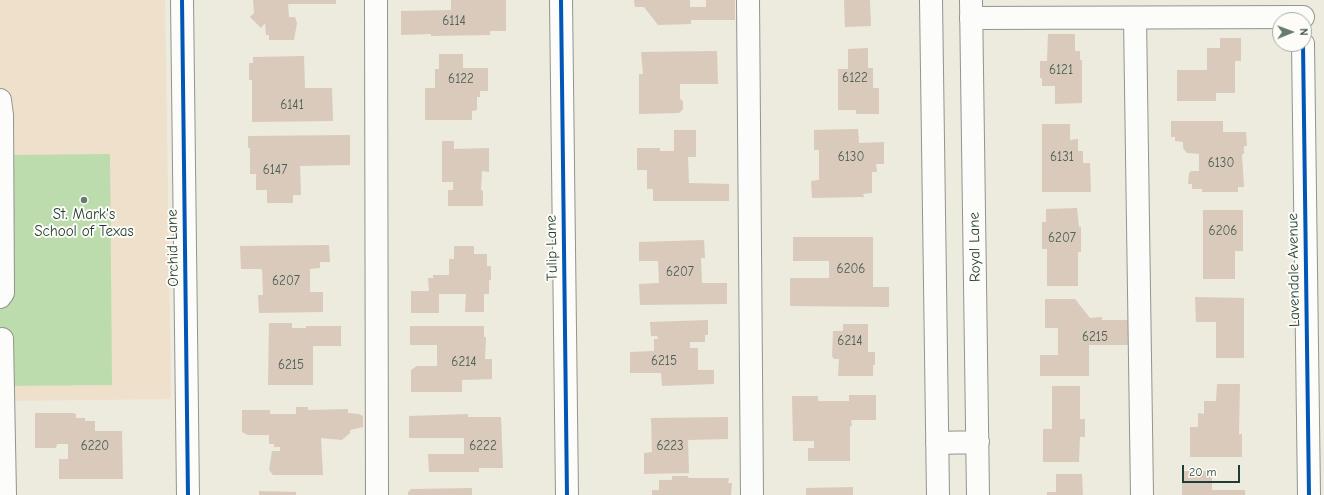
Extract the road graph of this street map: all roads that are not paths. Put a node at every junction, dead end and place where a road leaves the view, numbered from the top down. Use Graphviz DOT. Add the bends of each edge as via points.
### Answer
graph roads {
  1 [pos="182,0"];
  2 [pos="376,0"];
  3 [pos="561,0"];
  4 [pos="748,0"];
  5 [pos="931,0"];
  6 [pos="971,9"];
  7 [pos="1272,13"];
  8 [pos="1135,18"];
  9 [pos="1303,52"];
  10 [pos="0,100"];
  11 [pos="0,297"];
  12 [pos="2,339"];
  13 [pos="978,442"];
  14 [pos="937,443"];
  15 [pos="5,495"];
  16 [pos="188,495"];
  17 [pos="377,495"];
  18 [pos="567,495"];
  19 [pos="752,495"];
  20 [pos="938,495"];
  21 [pos="978,495"];
  22 [pos="1142,495"];
  23 [pos="1309,495"];
  1 -- 16 [label="street, Orchid Lane"];
  2 -- 17 [label="street"];
  3 -- 18 [label="street, Tulip Lane"];
  4 -- 19 [label="street"];
  5 -- 14 [label="street"];
  6 -- 8 [label="street"];
  6 -- 13 [label="street, Royal Lane"];
  7 -- 8 [label="street"];
  8 -- 22 [label="street"];
  9 -- 23 [label="street, Lavendale Avenue"];
  10 -- 11 [label="street" via="3,286"];
  12 -- 15 [label="street"];
  13 -- 14 [label="street"];
  13 -- 21 [label="street, Royal Lane"];
  14 -- 20 [label="street"];
}
